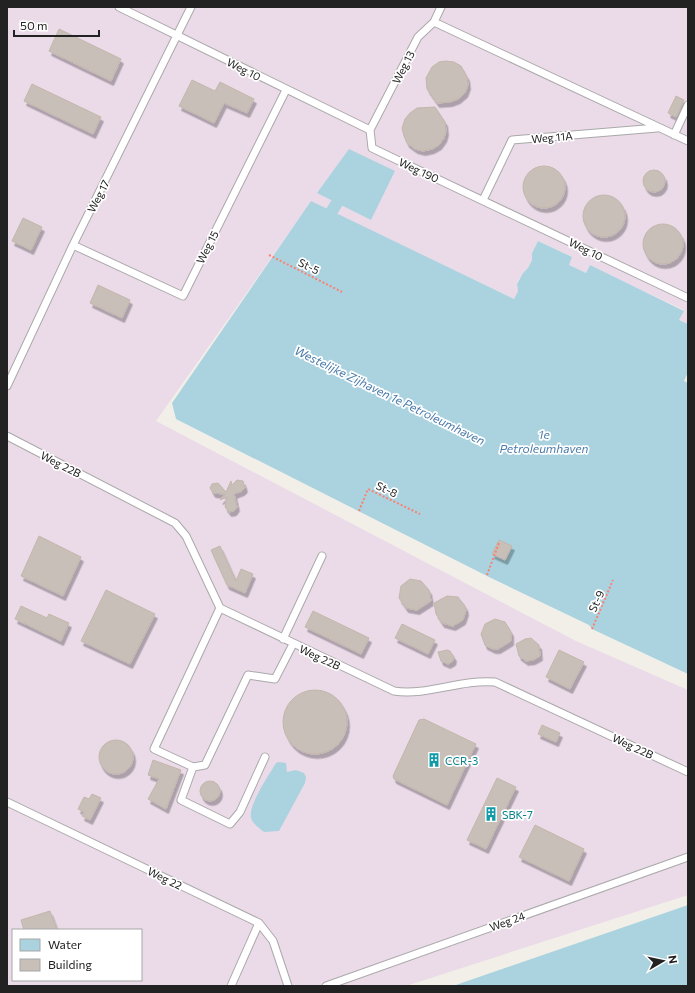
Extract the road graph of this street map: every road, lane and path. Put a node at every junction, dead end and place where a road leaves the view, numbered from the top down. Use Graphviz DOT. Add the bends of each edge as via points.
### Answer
graph roads {
  1 [pos="119,7"];
  2 [pos="191,7"];
  3 [pos="441,7"];
  4 [pos="434,22"];
  5 [pos="178,35"];
  6 [pos="286,90"];
  7 [pos="688,105"];
  8 [pos="658,127"];
  9 [pos="370,130"];
  10 [pos="674,135"];
  11 [pos="688,141"];
  12 [pos="483,200"];
  13 [pos="73,245"];
  14 [pos="269,255"];
  15 [pos="342,292"];
  16 [pos="688,298"];
  17 [pos="7,386"];
  18 [pos="7,436"];
  19 [pos="359,511"];
  20 [pos="420,514"];
  21 [pos="500,543"];
  22 [pos="322,556"];
  23 [pos="487,575"];
  24 [pos="614,580"];
  25 [pos="220,608"];
  26 [pos="592,628"];
  27 [pos="283,639"];
  28 [pos="293,644"];
  29 [pos="265,757"];
  30 [pos="193,767"];
  31 [pos="688,772"];
  32 [pos="7,802"];
  33 [pos="688,857"];
  34 [pos="259,923"];
  35 [pos="231,986"];
  36 [pos="288,986"];
  37 [pos="326,986"];
  1 -- 5 [label="lane, Weg 10"];
  2 -- 5 [label="lane, Weg 17"];
  3 -- 4 [label="lane, Weg 13"];
  4 -- 8 [label="lane"];
  4 -- 9 [label="lane, Weg 13" via="418,37"];
  5 -- 6 [label="lane, Weg 10"];
  5 -- 13 [label="lane, Weg 17"];
  6 -- 9 [label="lane, Weg 10"];
  6 -- 13 [label="lane, Weg 15" via="183,296"];
  7 -- 10 [label="lane"];
  8 -- 10 [label="lane"];
  8 -- 12 [label="lane, Weg 11A" via="512,140"];
  9 -- 12 [label="lane, Weg 190" via="372,148"];
  10 -- 11 [label="lane"];
  12 -- 16 [label="lane, Weg 10"];
  13 -- 17 [label="lane, Weg 17"];
  14 -- 15 [label="path, St-5"];
  18 -- 25 [label="lane, Weg 22B" via="175,523 186,536"];
  19 -- 20 [label="path, St-8" via="368,489"];
  21 -- 23 [label="path"];
  22 -- 27 [label="lane"];
  24 -- 26 [label="path, St-9"];
  25 -- 27 [label="lane, Weg 22B"];
  25 -- 30 [label="lane" via="154,749"];
  27 -- 28 [label="lane, Weg 22B"];
  28 -- 30 [label="lane" via="275,679 248,675 205,765"];
  28 -- 31 [label="lane, Weg 22B" via="394,691 411,693 478,681 495,682"];
  29 -- 30 [label="lane" via="240,812 230,824 181,800"];
  32 -- 34 [label="lane, Weg 22"];
  33 -- 37 [label="lane, Weg 24"];
  34 -- 35 [label="lane"];
  34 -- 36 [label="lane, Weg 22" via="273,941"];
}
